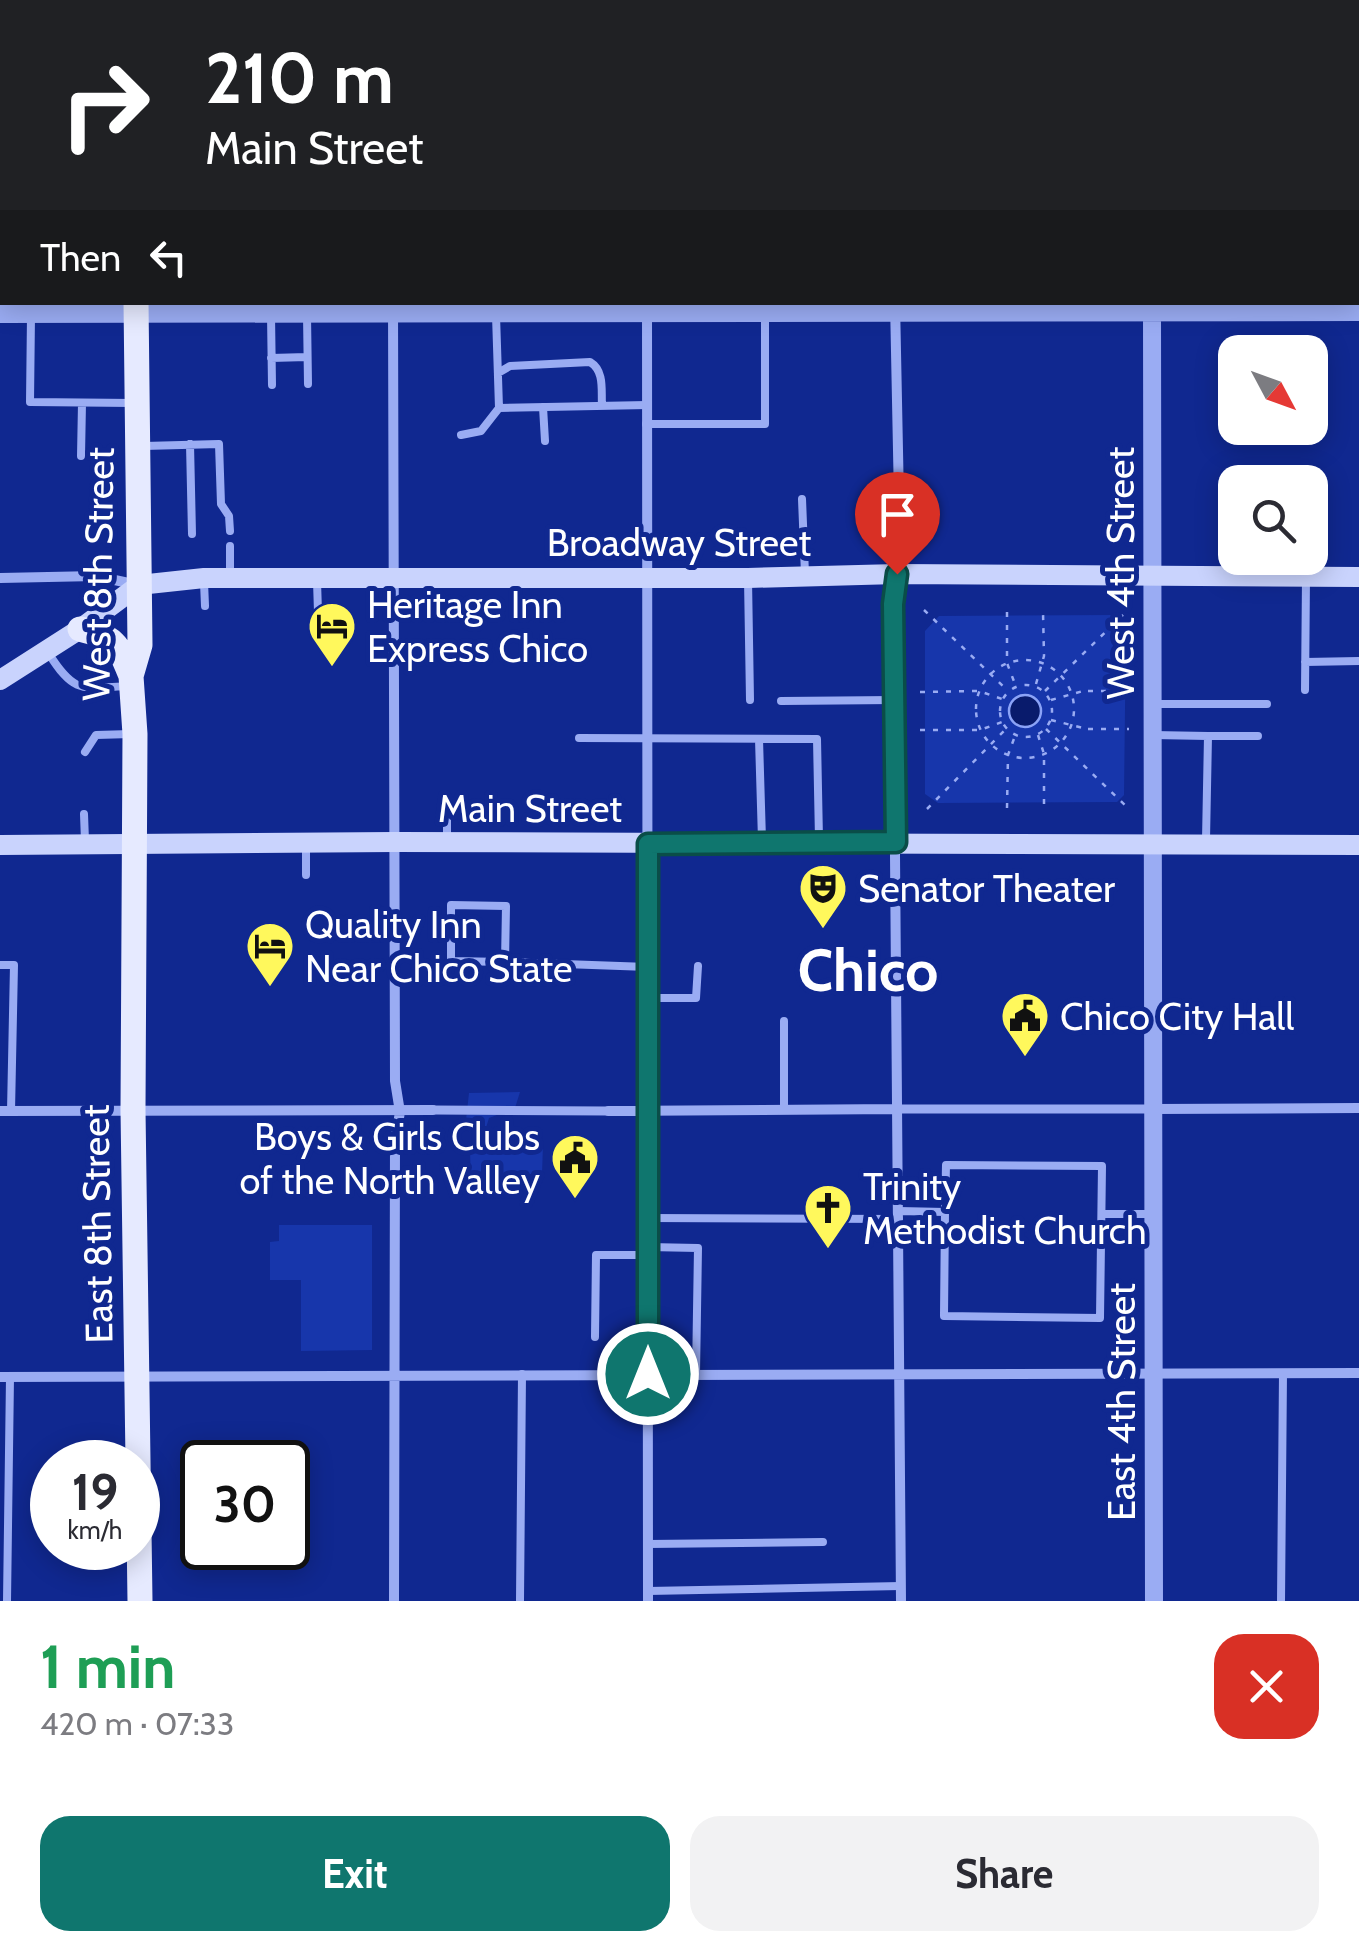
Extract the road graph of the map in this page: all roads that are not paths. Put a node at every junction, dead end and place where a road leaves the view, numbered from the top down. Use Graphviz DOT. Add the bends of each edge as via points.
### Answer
graph roads {
  1 [pos="542,308"];
  2 [pos="647,308"];
  3 [pos="746,308"];
  4 [pos="895,308"];
  5 [pos="951,308"];
  6 [pos="1004,308"];
  7 [pos="1152,308"];
  8 [pos="136,309"];
  9 [pos="393,309"];
  10 [pos="464,309"];
  11 [pos="5,310"];
  12 [pos="1359,312"];
  13 [pos="31,314"];
  14 [pos="766,314"];
  15 [pos="307,315"];
  16 [pos="496,315"];
  17 [pos="270,316"];
  18 [pos="307,357"];
  19 [pos="271,358"];
  20 [pos="498,373"];
  21 [pos="308,384"];
  22 [pos="272,385"];
  23 [pos="82,403"];
  24 [pos="136,404"];
  25 [pos="647,405"];
  26 [pos="602,406"];
  27 [pos="543,407"];
  28 [pos="499,408"];
  29 [pos="646,424"];
  30 [pos="461,435"];
  31 [pos="544,441"];
  32 [pos="190,444"];
  33 [pos="137,446"];
  34 [pos="81,456"];
  35 [pos="802,498"];
  36 [pos="230,531"];
  37 [pos="192,534"];
  38 [pos="230,546"];
  39 [pos="897,574"];
  40 [pos="805,576"];
  41 [pos="645,577"];
  42 [pos="1306,577"];
  43 [pos="1359,577"];
  44 [pos="0,578"];
  45 [pos="204,578"];
  46 [pos="230,578"];
  47 [pos="748,578"];
  48 [pos="1152,578"];
  49 [pos="316,580"];
  50 [pos="394,580"];
  51 [pos="139,585"];
  52 [pos="205,606"];
  53 [pos="318,612"];
  54 [pos="80,629"];
  55 [pos="46,650"];
  56 [pos="1359,661"];
  57 [pos="1305,662"];
  58 [pos="0,680"];
  59 [pos="131,681"];
  60 [pos="1305,690"];
  61 [pos="750,700"];
  62 [pos="894,700"];
  63 [pos="781,701"];
  64 [pos="1153,704"];
  65 [pos="1267,704"];
  66 [pos="135,734"];
  67 [pos="1153,735"];
  68 [pos="1208,736"];
  69 [pos="1258,736"];
  70 [pos="578,738"];
  71 [pos="647,738"];
  72 [pos="759,739"];
  73 [pos="85,752"];
  74 [pos="84,814"];
  75 [pos="447,815"];
  76 [pos="395,842"];
  77 [pos="446,842"];
  78 [pos="896,842"];
  79 [pos="1153,842"];
  80 [pos="306,843"];
  81 [pos="1206,843"];
  82 [pos="648,844"];
  83 [pos="762,844"];
  84 [pos="819,844"];
  85 [pos="1359,844"];
  86 [pos="0,845"];
  87 [pos="84,845"];
  88 [pos="134,846"];
  89 [pos="306,875"];
  90 [pos="505,962"];
  91 [pos="0,965"];
  92 [pos="698,966"];
  93 [pos="648,967"];
  94 [pos="648,998"];
  95 [pos="784,1021"];
  96 [pos="1359,1108"];
  97 [pos="784,1109"];
  98 [pos="898,1109"];
  99 [pos="1154,1109"];
  100 [pos="133,1110"];
  101 [pos="433,1110"];
  102 [pos="646,1110"];
  103 [pos="6,1111"];
  104 [pos="608,1111"];
  105 [pos="400,1112"];
  106 [pos="945,1212"];
  107 [pos="1102,1214"];
  108 [pos="1154,1214"];
  109 [pos="899,1215"];
  110 [pos="648,1218"];
  111 [pos="648,1251"];
  112 [pos="595,1337"];
  113 [pos="1359,1372"];
  114 [pos="1283,1373"];
  115 [pos="394,1374"];
  116 [pos="522,1374"];
  117 [pos="648,1374"];
  118 [pos="696,1374"];
  119 [pos="900,1374"];
  120 [pos="1152,1374"];
  121 [pos="5,1376"];
  122 [pos="137,1376"];
  123 [pos="823,1542"];
  124 [pos="648,1544"];
  125 [pos="901,1586"];
  126 [pos="648,1596"];
  127 [pos="7,1601"];
  128 [pos="140,1601"];
  129 [pos="394,1601"];
  130 [pos="520,1601"];
  131 [pos="902,1601"];
  132 [pos="1154,1601"];
  133 [pos="1281,1601"];
  1 -- 2 [label="street"];
  1 -- 16 [label="street"];
  2 -- 3 [label="street"];
  2 -- 25 [label="street"];
  3 -- 14 [label="street"];
  4 -- 5 [label="street"];
  4 -- 14 [label="street"];
  4 -- 39 [label="street"];
  5 -- 6 [label="street"];
  6 -- 7 [label="street"];
  7 -- 12 [label="street"];
  7 -- 48 [label="street, West 4th Street"];
  8 -- 13 [label="street"];
  8 -- 17 [label="street"];
  8 -- 24 [label="main road, West 8th Street"];
  9 -- 10 [label="street"];
  9 -- 15 [label="street"];
  9 -- 50 [label="street"];
  10 -- 16 [label="street"];
  11 -- 13 [label="street"];
  13 -- 23 [label="lane" via="30,402"];
  14 -- 29 [label="lane" via="765,424"];
  15 -- 17 [label="street"];
  15 -- 18 [label="lane"];
  16 -- 20 [label="lane"];
  17 -- 19 [label="lane"];
  18 -- 19 [label="lane"];
  18 -- 21 [label="lane"];
  19 -- 22 [label="lane"];
  20 -- 26 [label="lane" via="510,366 590,362 601,377"];
  20 -- 28 [label="lane"];
  23 -- 24 [label="lane"];
  23 -- 34 [label="lane"];
  24 -- 33 [label="main road, West 8th Street"];
  25 -- 26 [label="lane"];
  25 -- 29 [label="street"];
  26 -- 27 [label="lane"];
  27 -- 28 [label="lane"];
  27 -- 31 [label="lane"];
  28 -- 30 [label="lane" via="482,431"];
  29 -- 41 [label="street"];
  32 -- 33 [label="lane"];
  32 -- 36 [label="lane" via="219,444 221,504"];
  32 -- 37 [label="lane"];
  33 -- 51 [label="main road, West 8th Street"];
  35 -- 40 [label="lane"];
  38 -- 46 [label="lane"];
  39 -- 40 [label="main road, Broadway Street"];
  39 -- 48 [label="main road, Broadway Street"];
  39 -- 62 [label="street"];
  40 -- 47 [label="main road, Broadway Street"];
  41 -- 47 [label="main road, Broadway Street"];
  41 -- 50 [label="main road, Broadway Street"];
  41 -- 71 [label="street"];
  42 -- 43 [label="main road, Broadway Street"];
  42 -- 48 [label="main road, Broadway Street"];
  42 -- 57 [label="lane"];
  44 -- 51 [label="street, Broadway Street" via="96,576"];
  45 -- 46 [label="main road, Broadway Street"];
  45 -- 51 [label="main road, Broadway Street"];
  45 -- 52 [label="lane"];
  46 -- 49 [label="main road, Broadway Street"];
  47 -- 61 [label="lane"];
  48 -- 64 [label="street, West 4th Street"];
  49 -- 50 [label="main road, Broadway Street"];
  49 -- 53 [label="lane"];
  50 -- 76 [label="street"];
  51 -- 54 [label="main road"];
  51 -- 59 [label="main road, West 8th Street" via="140,645"];
  54 -- 55 [label="main road"];
  54 -- 59 [label="main road" via="118,644"];
  55 -- 58 [label="main road"];
  55 -- 59 [label="lane" via="66,681 79,686"];
  56 -- 57 [label="lane"];
  57 -- 60 [label="lane"];
  59 -- 66 [label="main road, West 8th Street"];
  62 -- 63 [label="lane"];
  62 -- 78 [label="street"];
  64 -- 65 [label="lane"];
  64 -- 67 [label="street, West 4th Street"];
  66 -- 73 [label="lane" via="96,735"];
  66 -- 88 [label="main road, West 8th Street"];
  67 -- 68 [label="lane"];
  67 -- 79 [label="street, West 4th Street"];
  68 -- 69 [label="lane"];
  68 -- 81 [label="lane"];
  70 -- 71 [label="lane"];
  71 -- 72 [label="lane"];
  71 -- 82 [label="street"];
  72 -- 83 [label="lane"];
  72 -- 84 [label="lane" via="818,739"];
  74 -- 87 [label="lane"];
  75 -- 77 [label="lane"];
  76 -- 77 [label="main road, Main Street"];
  76 -- 80 [label="main road, Main Street"];
  76 -- 105 [label="street"];
  77 -- 82 [label="main road, Main Street"];
  78 -- 79 [label="main road, Main Street"];
  78 -- 84 [label="main road, Main Street"];
  78 -- 98 [label="street"];
  79 -- 81 [label="main road, Main Street"];
  79 -- 99 [label="street, East 4th Street"];
  80 -- 88 [label="main road, Main Street"];
  80 -- 89 [label="lane"];
  81 -- 85 [label="main road, Main Street"];
  82 -- 83 [label="main road, Main Street"];
  82 -- 93 [label="street"];
  83 -- 84 [label="main road, Main Street"];
  86 -- 87 [label="main road, Main Street"];
  87 -- 88 [label="main road, Main Street"];
  88 -- 100 [label="main road, East 8th Street"];
  90 -- 90 [label="lane" via="506,906 451,905 450,962"];
  90 -- 93 [label="lane"];
  91 -- 103 [label="lane" via="14,965"];
  92 -- 94 [label="lane" via="696,998"];
  93 -- 94 [label="street"];
  94 -- 102 [label="street"];
  95 -- 97 [label="lane"];
  96 -- 99 [label="street"];
  97 -- 98 [label="street"];
  97 -- 102 [label="street"];
  98 -- 99 [label="street"];
  98 -- 109 [label="street"];
  99 -- 108 [label="street, East 4th Street"];
  100 -- 103 [label="street"];
  100 -- 105 [label="street"];
  100 -- 122 [label="main road, East 8th Street"];
  101 -- 104 [label="street"];
  101 -- 105 [label="street"];
  102 -- 104 [label="street"];
  102 -- 110 [label="street"];
  105 -- 115 [label="street"];
  106 -- 107 [label="lane" via="946,1165 1102,1166"];
  106 -- 107 [label="lane" via="944,1316 1100,1318"];
  106 -- 109 [label="lane"];
  107 -- 108 [label="lane"];
  108 -- 120 [label="street, East 4th Street"];
  109 -- 110 [label="lane"];
  109 -- 119 [label="street"];
  110 -- 111 [label="street"];
  111 -- 112 [label="lane" via="596,1254"];
  111 -- 117 [label="street"];
  111 -- 118 [label="lane" via="698,1248"];
  113 -- 114 [label="street"];
  114 -- 120 [label="street"];
  114 -- 133 [label="lane"];
  115 -- 116 [label="street"];
  115 -- 122 [label="street"];
  115 -- 129 [label="street"];
  116 -- 117 [label="street"];
  116 -- 130 [label="lane"];
  117 -- 118 [label="street"];
  117 -- 124 [label="street"];
  118 -- 119 [label="street"];
  119 -- 120 [label="street"];
  119 -- 125 [label="street"];
  120 -- 132 [label="street, East 4th Street"];
  121 -- 122 [label="street"];
  121 -- 127 [label="lane"];
  122 -- 128 [label="main road, East 8th Street"];
  123 -- 124 [label="lane"];
  124 -- 126 [label="street"];
  125 -- 126 [label="lane"];
  125 -- 131 [label="street"];
}
